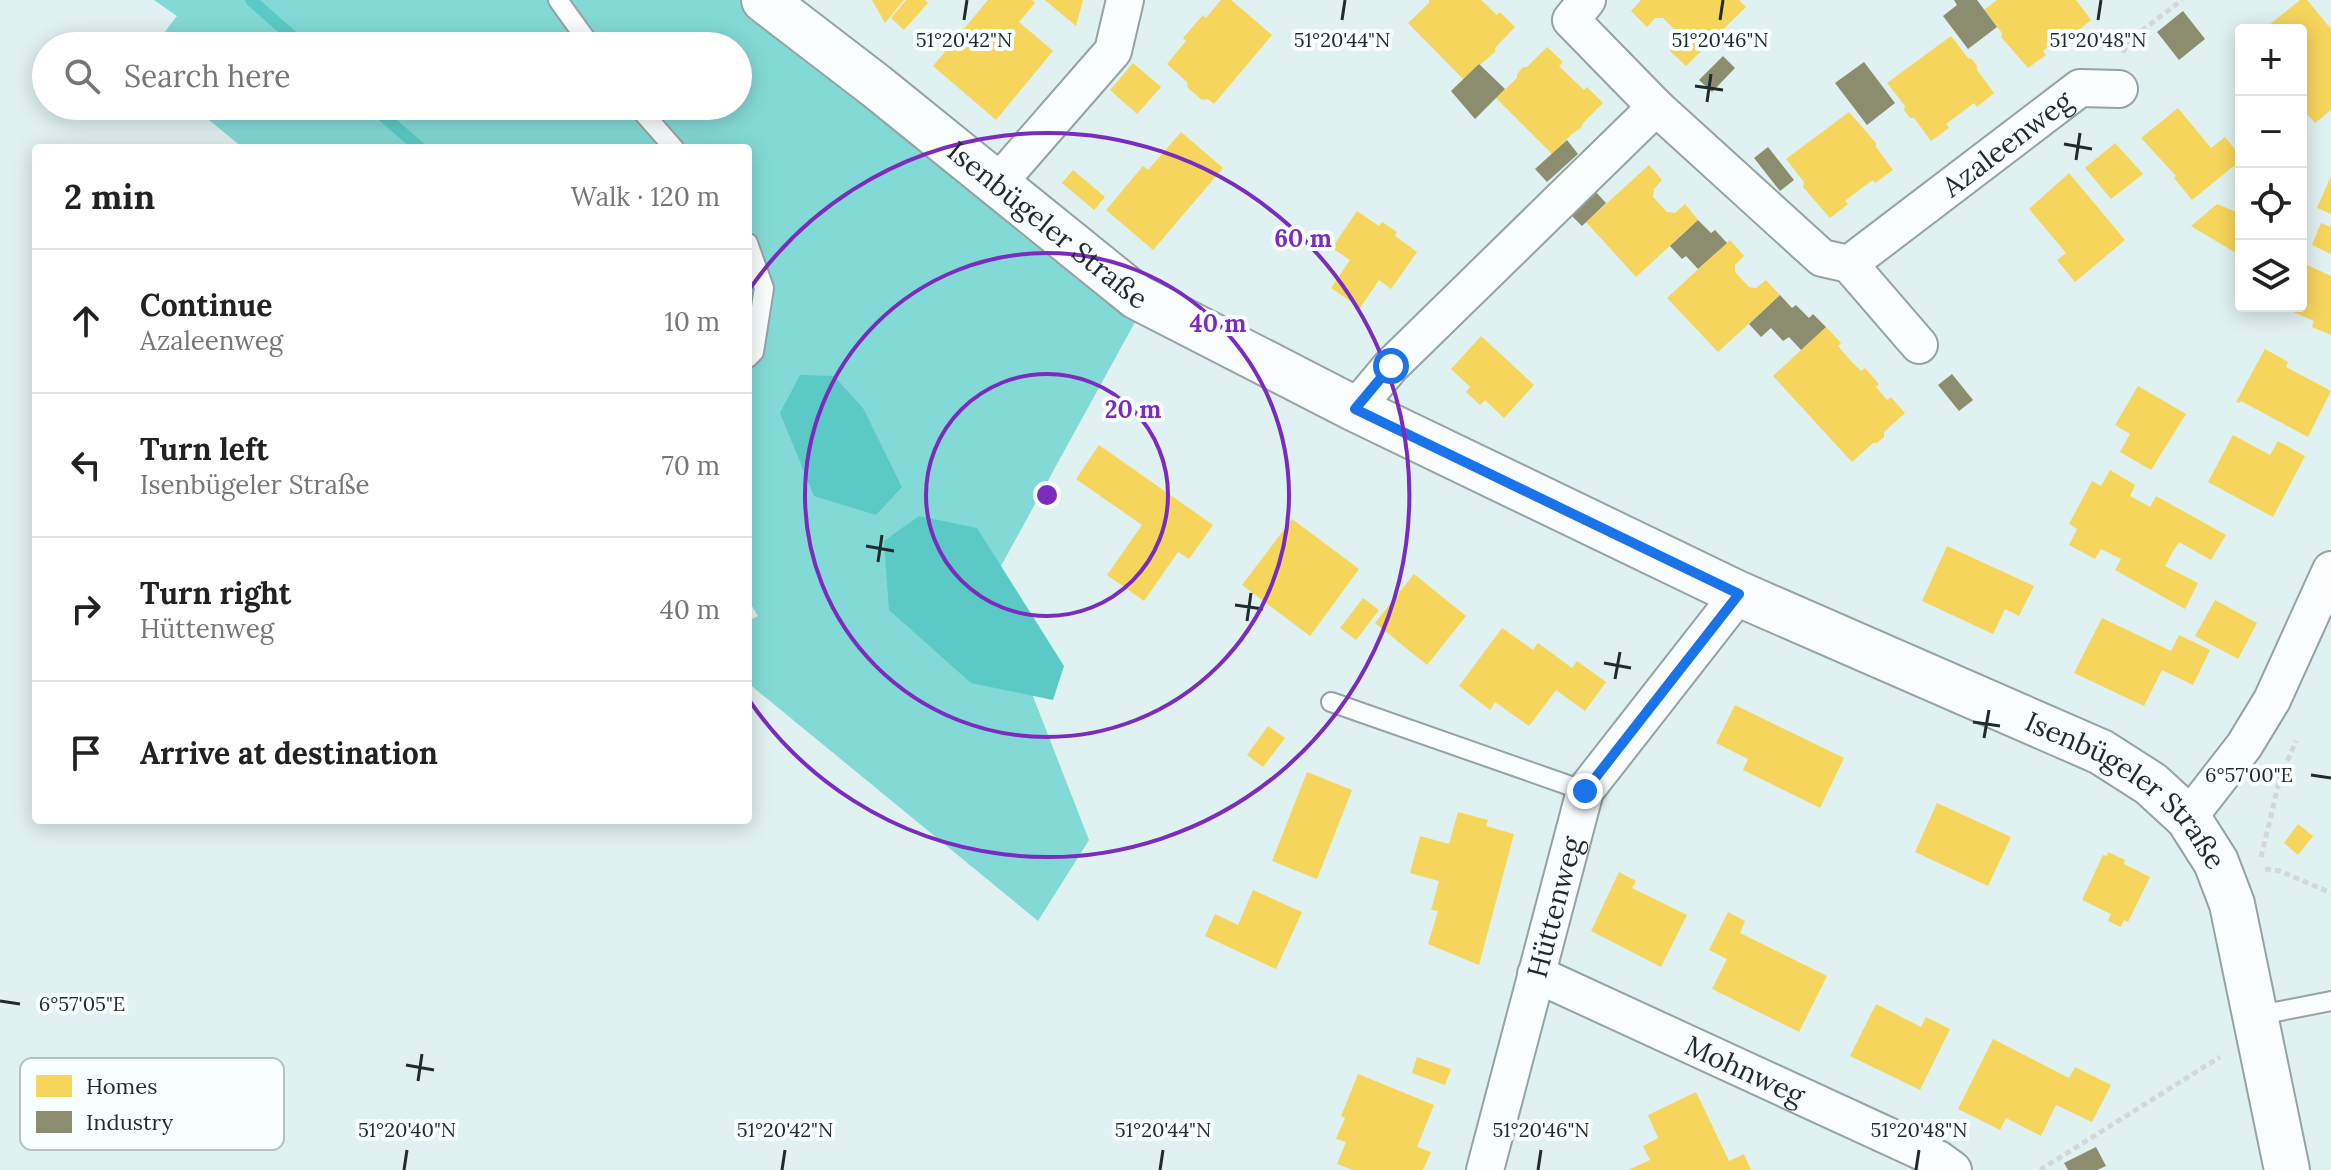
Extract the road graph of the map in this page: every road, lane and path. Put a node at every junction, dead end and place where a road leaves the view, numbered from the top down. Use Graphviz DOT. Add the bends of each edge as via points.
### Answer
graph roads {
  1 [pos="558,0"];
  2 [pos="764,0"];
  3 [pos="1125,0"];
  4 [pos="2182,0"];
  5 [pos="1568,7"];
  6 [pos="581,32"];
  7 [pos="2119,89"];
  8 [pos="1656,107"];
  9 [pos="649,120"];
  10 [pos="670,144"];
  11 [pos="997,184"];
  12 [pos="752,254"];
  13 [pos="1849,264"];
  14 [pos="1919,345"];
  15 [pos="752,354"];
  16 [pos="1355,409"];
  17 [pos="2331,570"];
  18 [pos="1739,594"];
  19 [pos="1331,702"];
  20 [pos="2297,738"];
  21 [pos="1585,791"];
  22 [pos="2188,818"];
  23 [pos="2331,893"];
  24 [pos="1536,974"];
  25 [pos="2331,1001"];
  26 [pos="2256,1024"];
  27 [pos="1485,1170"];
  28 [pos="1953,1170"];
  29 [pos="2040,1170"];
  30 [pos="2287,1170"];
  1 -- 6 [label="lane"];
  2 -- 11 [label="street, Isenbügeler Straße"];
  3 -- 11 [label="street" via="1113,51"];
  4 -- 7 [label="path" via="2128,41 2117,65"];
  5 -- 8 [label="street"];
  7 -- 13 [label="street, Azaleenweg" via="2080,88"];
  8 -- 13 [label="street" via="1822,258"];
  8 -- 16 [label="street" via="1391,366"];
  9 -- 10 [label="lane"];
  11 -- 16 [label="street, Isenbügeler Straße" via="1137,297"];
  12 -- 15 [label="lane" via="764,288"];
  13 -- 14 [label="street"];
  16 -- 18 [label="street, Isenbügeler Straße"];
  17 -- 22 [label="street" via="2272,700"];
  18 -- 21 [label="street, Hüttenweg"];
  18 -- 22 [label="street, Isenbügeler Straße" via="2101,752 2151,784"];
  19 -- 21 [label="lane"];
  20 -- 23 [label="path" via="2280,778 2258,868 2280,871"];
  21 -- 24 [label="street, Hüttenweg"];
  22 -- 26 [label="street, Isenbügeler Straße" via="2216,862 2232,904"];
  24 -- 27 [label="street, Hüttenweg"];
  24 -- 28 [label="street, Mohnweg"];
  25 -- 26 [label="lane"];
  26 -- 29 [label="path"];
  26 -- 30 [label="street, Isenbügeler Straße"];
}
